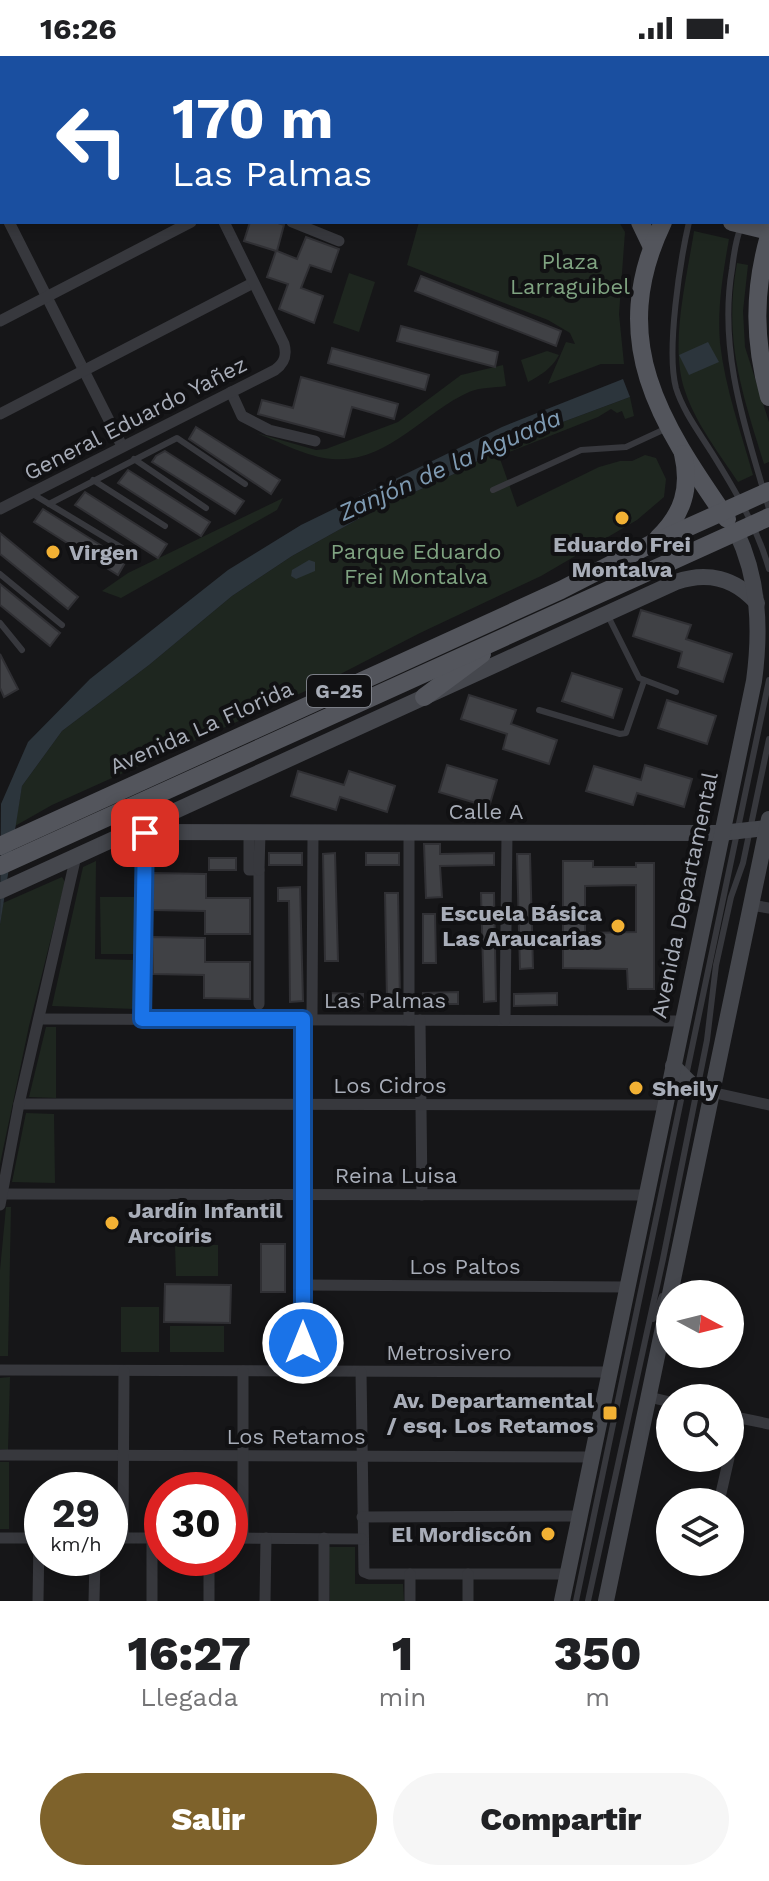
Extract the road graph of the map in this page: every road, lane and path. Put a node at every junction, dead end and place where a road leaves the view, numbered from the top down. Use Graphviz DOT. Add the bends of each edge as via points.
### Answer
graph roads {
  1 [pos="7,224"];
  2 [pos="187,224"];
  3 [pos="225,224"];
  4 [pos="297,224"];
  5 [pos="641,224"];
  6 [pos="662,224"];
  7 [pos="689,224"];
  8 [pos="740,224"];
  9 [pos="743,224"];
  10 [pos="769,234"];
  11 [pos="339,241"];
  12 [pos="652,247"];
  13 [pos="253,283"];
  14 [pos="47,297"];
  15 [pos="0,321"];
  16 [pos="84,370"];
  17 [pos="231,392"];
  18 [pos="769,397"];
  19 [pos="0,414"];
  20 [pos="668,427"];
  21 [pos="315,441"];
  22 [pos="679,443"];
  23 [pos="122,446"];
  24 [pos="134,459"];
  25 [pos="93,480"];
  26 [pos="245,484"];
  27 [pos="493,490"];
  28 [pos="31,493"];
  29 [pos="767,497"];
  30 [pos="742,503"];
  31 [pos="49,504"];
  32 [pos="206,508"];
  33 [pos="0,509"];
  34 [pos="722,511"];
  35 [pos="752,524"];
  36 [pos="165,526"];
  37 [pos="651,544"];
  38 [pos="129,552"];
  39 [pos="769,569"];
  40 [pos="0,574"];
  41 [pos="757,603"];
  42 [pos="607,614"];
  43 [pos="0,623"];
  44 [pos="62,625"];
  45 [pos="510,633"];
  46 [pos="22,650"];
  47 [pos="769,680"];
  48 [pos="644,681"];
  49 [pos="676,692"];
  50 [pos="424,697"];
  51 [pos="539,710"];
  52 [pos="769,739"];
  53 [pos="197,802"];
  54 [pos="749,828"];
  55 [pos="137,832"];
  56 [pos="205,832"];
  57 [pos="254,833"];
  58 [pos="313,833"];
  59 [pos="409,833"];
  60 [pos="507,833"];
  61 [pos="0,846"];
  62 [pos="76,856"];
  63 [pos="0,866"];
  64 [pos="0,891"];
  65 [pos="751,905"];
  66 [pos="769,908"];
  67 [pos="259,1004"];
  68 [pos="39,1019"];
  69 [pos="142,1019"];
  70 [pos="308,1019"];
  71 [pos="414,1020"];
  72 [pos="505,1020"];
  73 [pos="682,1021"];
  74 [pos="673,1066"];
  75 [pos="698,1087"];
  76 [pos="19,1104"];
  77 [pos="303,1105"];
  78 [pos="422,1105"];
  79 [pos="665,1105"];
  80 [pos="769,1105"];
  81 [pos="303,1195"];
  82 [pos="422,1195"];
  83 [pos="646,1195"];
  84 [pos="1,1200"];
  85 [pos="676,1265"];
  86 [pos="303,1285"];
  87 [pos="627,1287"];
  88 [pos="646,1333"];
  89 [pos="0,1370"];
  90 [pos="124,1371"];
  91 [pos="243,1371"];
  92 [pos="303,1371"];
  93 [pos="361,1372"];
  94 [pos="609,1372"];
  95 [pos="649,1397"];
  96 [pos="656,1399"];
  97 [pos="744,1418"];
  98 [pos="769,1424"];
  99 [pos="0,1455"];
  100 [pos="123,1455"];
  101 [pos="243,1456"];
  102 [pos="362,1456"];
  103 [pos="592,1457"];
  104 [pos="122,1472"];
  105 [pos="242,1472"];
  106 [pos="579,1516"];
  107 [pos="362,1517"];
  108 [pos="0,1538"];
  109 [pos="24,1538"];
  110 [pos="248,1538"];
  111 [pos="266,1538"];
  112 [pos="324,1538"];
  113 [pos="362,1539"];
  114 [pos="574,1573"];
  115 [pos="410,1574"];
  116 [pos="468,1574"];
  117 [pos="39,1576"];
  118 [pos="95,1576"];
  119 [pos="154,1576"];
  120 [pos="209,1576"];
  121 [pos="38,1601"];
  122 [pos="94,1601"];
  123 [pos="152,1601"];
  124 [pos="209,1601"];
  125 [pos="265,1601"];
  126 [pos="324,1601"];
  127 [pos="410,1601"];
  128 [pos="468,1601"];
  129 [pos="562,1601"];
  130 [pos="574,1601"];
  131 [pos="588,1601"];
  132 [pos="606,1601"];
  1 -- 14 [label="street"];
  2 -- 14 [label="street"];
  3 -- 13 [label="street"];
  4 -- 11 [label="street"];
  5 -- 12 [label="main road"];
  6 -- 12 [label="main road, Avenida Departamental"];
  7 -- 30 [label="lane" via="672,351 674,376 685,409"];
  8 -- 29 [label="lane" via="727,329 738,399"];
  9 -- 10 [label="main road"];
  10 -- 18 [label="main road" via="755,321"];
  12 -- 20 [label="main road, Avenida Departamental" via="642,289 641,343 649,383"];
  13 -- 16 [label="street"];
  13 -- 17 [label="street, General Eduardo Yañez" via="284,344 285,359 275,370"];
  14 -- 15 [label="street"];
  14 -- 16 [label="street"];
  16 -- 19 [label="street"];
  16 -- 23 [label="street"];
  17 -- 21 [label="street" via="242,416 269,430"];
  17 -- 23 [label="street, General Eduardo Yañez"];
  20 -- 22 [label="main road, Avenida Departamental"];
  20 -- 27 [label="lane" via="626,447 581,450"];
  22 -- 34 [label="main road, Avenida Departamental"];
  22 -- 37 [label="main road" via="686,495 676,517"];
  23 -- 28 [label="street, General Eduardo Yañez"];
  24 -- 25 [label="lane"];
  24 -- 26 [label="lane" via="177,438"];
  24 -- 32 [label="lane"];
  25 -- 31 [label="lane"];
  25 -- 36 [label="lane"];
  28 -- 31 [label="lane"];
  28 -- 33 [label="street, General Eduardo Yañez"];
  29 -- 30 [label="main road, Avenida La Florida / G-25"];
  30 -- 34 [label="main road, Avenida La Florida / G-25"];
  30 -- 35 [label="lane"];
  31 -- 38 [label="lane"];
  34 -- 35 [label="main road, Avenida Departamental"];
  34 -- 37 [label="main road, Avenida La Florida / G-25"];
  35 -- 39 [label="lane"];
  35 -- 41 [label="main road, Avenida Departamental" via="748,558"];
  35 -- 45 [label="main road, Avenida La Florida / G-25"];
  37 -- 61 [label="main road, Avenida La Florida / G-25" via="542,599"];
  40 -- 44 [label="lane"];
  41 -- 42 [label="main road" via="732,583 696,577"];
  41 -- 54 [label="main road, Avenida Departamental"];
  42 -- 48 [label="lane"];
  42 -- 50 [label="main road"];
  43 -- 46 [label="lane"];
  45 -- 50 [label="main road"];
  45 -- 63 [label="main road, Avenida La Florida / G-25"];
  47 -- 54 [label="lane"];
  48 -- 49 [label="lane"];
  48 -- 51 [label="lane" via="626,733"];
  50 -- 53 [label="main road"];
  52 -- 54 [label="lane"];
  53 -- 55 [label="main road"];
  53 -- 56 [label="main road" via="194,817"];
  54 -- 60 [label="main road, Calle A"];
  54 -- 65 [label="main road, Avenida Departamental"];
  54 -- 73 [label="main road, Avenida Departamental"];
  54 -- 75 [label="lane"];
  54 -- 75 [label="lane" via="716,965"];
  55 -- 56 [label="main road, Calle A"];
  55 -- 62 [label="main road"];
  55 -- 69 [label="street"];
  56 -- 57 [label="main road, Calle A"];
  57 -- 58 [label="main road, Calle A"];
  57 -- 67 [label="street" via="249,870 259,870"];
  58 -- 59 [label="main road, Calle A"];
  58 -- 70 [label="street"];
  59 -- 60 [label="main road, Calle A"];
  59 -- 71 [label="street"];
  60 -- 72 [label="street"];
  62 -- 64 [label="main road"];
  62 -- 68 [label="street"];
  65 -- 66 [label="street"];
  65 -- 75 [label="main road, Avenida Departamental"];
  68 -- 69 [label="street, Las Palmas"];
  68 -- 76 [label="street"];
  69 -- 70 [label="street, Las Palmas"];
  70 -- 71 [label="street, Las Palmas"];
  70 -- 77 [label="street"];
  71 -- 72 [label="street, Las Palmas"];
  71 -- 78 [label="street"];
  72 -- 73 [label="street, Las Palmas"];
  73 -- 74 [label="main road, Avenida Departamental"];
  74 -- 75 [label="main road"];
  74 -- 79 [label="main road, Avenida Departamental"];
  75 -- 80 [label="street"];
  75 -- 85 [label="main road, Avenida Departamental"];
  75 -- 88 [label="lane"];
  75 -- 114 [label="lane"];
  76 -- 77 [label="street, Los Cidros"];
  76 -- 84 [label="street"];
  77 -- 78 [label="street, Los Cidros"];
  77 -- 81 [label="street"];
  78 -- 79 [label="street, Los Cidros"];
  78 -- 82 [label="street"];
  79 -- 83 [label="main road, Avenida Departamental"];
  81 -- 82 [label="street, Reina Luisa"];
  81 -- 84 [label="street, Reina Luisa"];
  81 -- 86 [label="street"];
  82 -- 83 [label="street, Reina Luisa"];
  83 -- 87 [label="main road, Avenida Departamental"];
  85 -- 88 [label="lane"];
  85 -- 95 [label="main road, Avenida Departamental"];
  86 -- 87 [label="street, Los Paltos"];
  86 -- 92 [label="street"];
  87 -- 94 [label="main road, Avenida Departamental"];
  88 -- 131 [label="lane"];
  89 -- 90 [label="street, Metrosivero"];
  90 -- 91 [label="street, Metrosivero"];
  90 -- 100 [label="street"];
  91 -- 92 [label="street, Metrosivero"];
  91 -- 101 [label="street"];
  92 -- 93 [label="street, Metrosivero"];
  93 -- 94 [label="street, Metrosivero"];
  93 -- 102 [label="street"];
  94 -- 103 [label="main road, Avenida Departamental"];
  95 -- 96 [label="street"];
  95 -- 132 [label="main road, Avenida Departamental"];
  97 -- 98 [label="street"];
  99 -- 100 [label="street, Los Retamos"];
  100 -- 101 [label="street, Los Retamos"];
  100 -- 104 [label="street"];
  101 -- 102 [label="street, Los Retamos"];
  101 -- 105 [label="street"];
  102 -- 103 [label="street, Los Retamos"];
  102 -- 107 [label="street"];
  103 -- 106 [label="main road, Avenida Departamental"];
  106 -- 107 [label="street"];
  106 -- 114 [label="main road, Avenida Departamental"];
  107 -- 113 [label="street"];
  108 -- 109 [label="street"];
  110 -- 111 [label="street"];
  111 -- 112 [label="street"];
  111 -- 125 [label="street"];
  112 -- 113 [label="street"];
  112 -- 126 [label="street"];
  113 -- 115 [label="street" via="364,1572"];
  114 -- 116 [label="street"];
  114 -- 129 [label="main road, Avenida Departamental"];
  114 -- 130 [label="lane"];
  115 -- 116 [label="street"];
  115 -- 127 [label="street"];
  116 -- 128 [label="street"];
  117 -- 121 [label="street"];
  118 -- 122 [label="street"];
  119 -- 123 [label="street"];
  120 -- 124 [label="street"];
}
